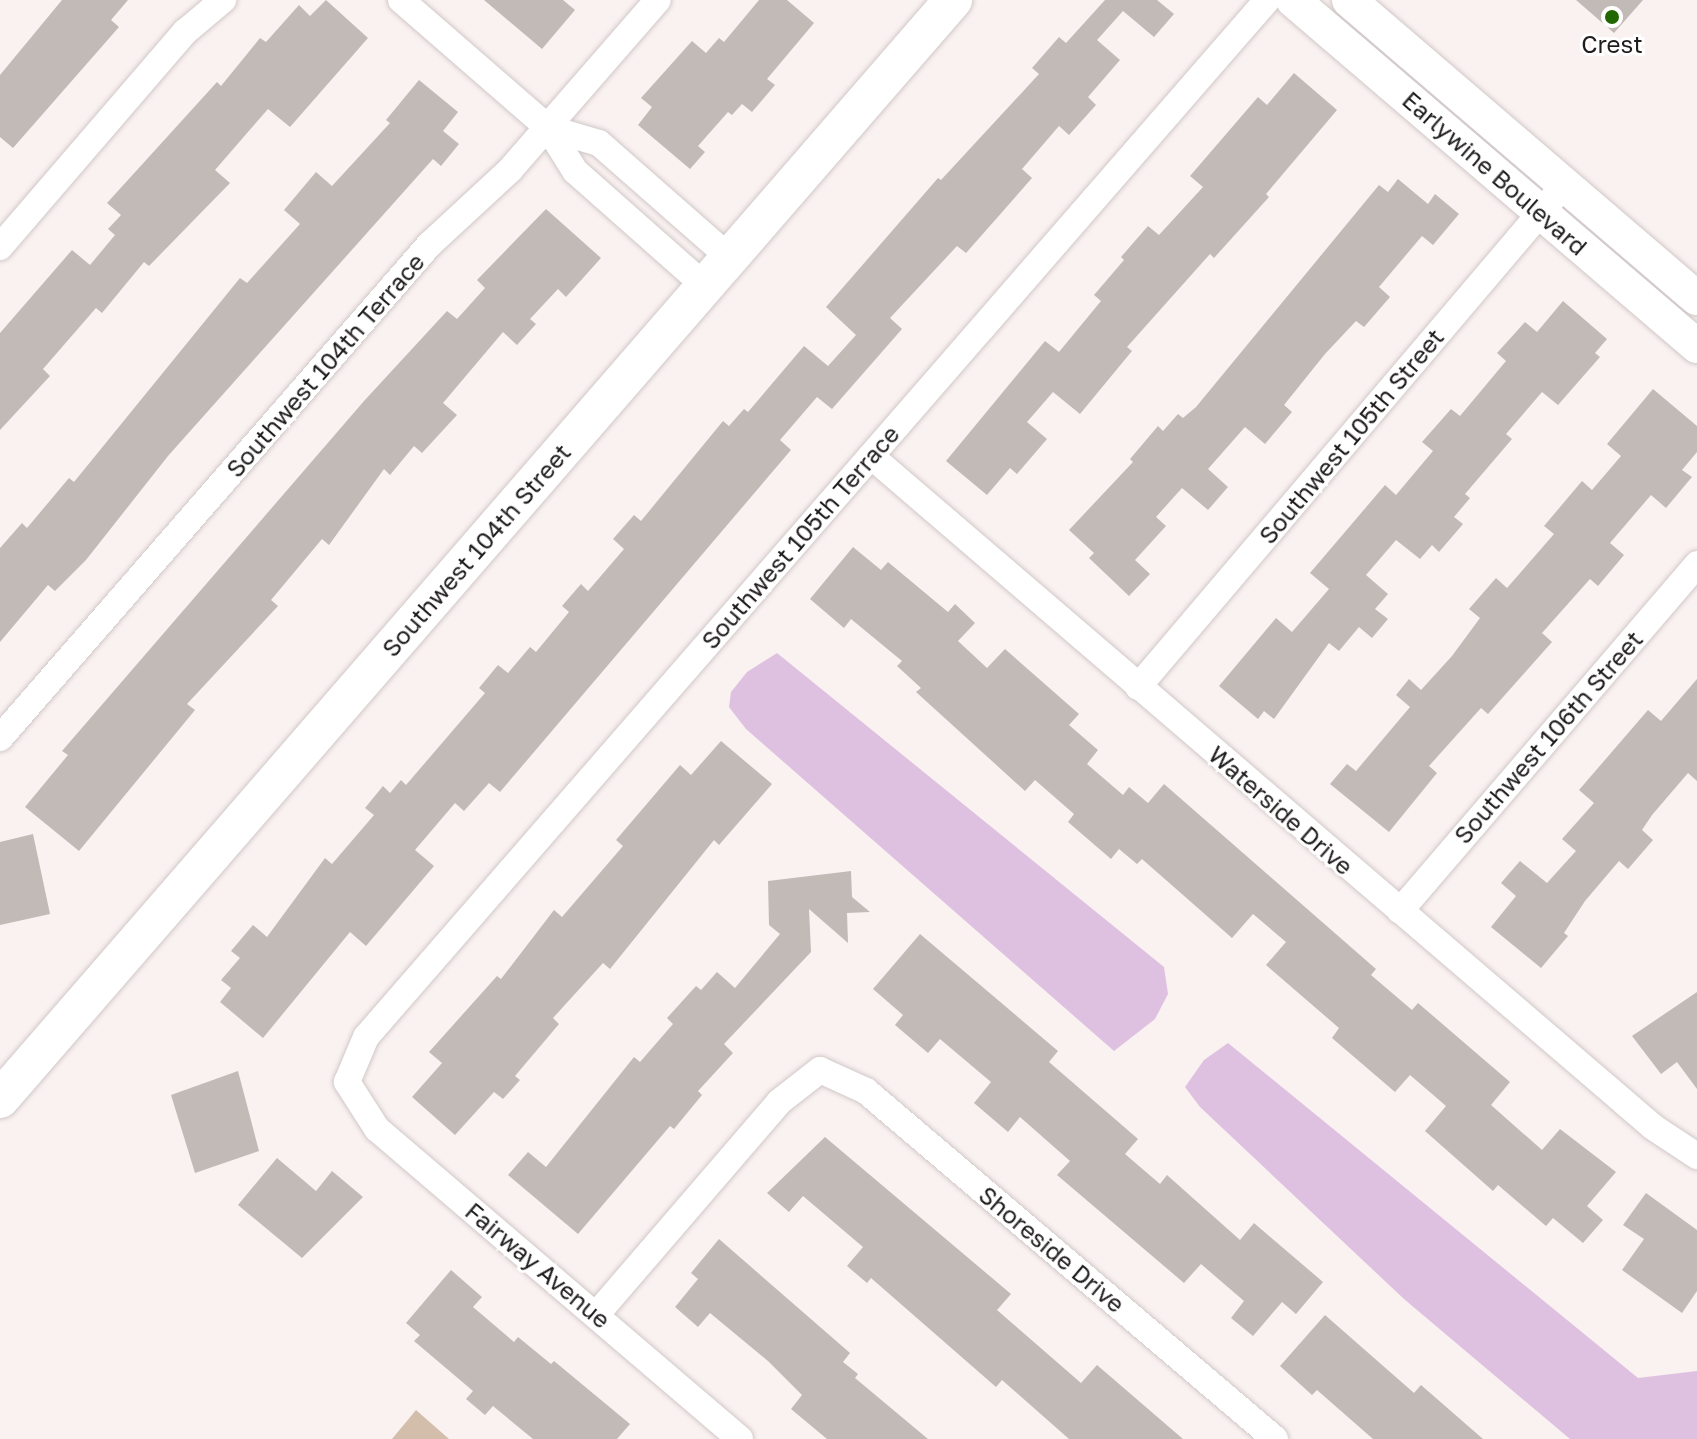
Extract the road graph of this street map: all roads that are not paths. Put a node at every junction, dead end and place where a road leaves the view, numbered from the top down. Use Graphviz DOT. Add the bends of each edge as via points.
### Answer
graph roads {
  1 [pos="223,0"];
  2 [pos="401,0"];
  3 [pos="658,0"];
  4 [pos="953,0"];
  5 [pos="1267,0"];
  6 [pos="1293,0"];
  7 [pos="1349,0"];
  8 [pos="548,128"];
  9 [pos="1564,185"];
  10 [pos="1541,212"];
  11 [pos="0,247"];
  12 [pos="718,272"];
  13 [pos="1697,298"];
  14 [pos="1697,346"];
  15 [pos="871,456"];
  16 [pos="1697,564"];
  17 [pos="1138,687"];
  18 [pos="0,738"];
  19 [pos="1400,911"];
  20 [pos="347,1082"];
  21 [pos="0,1099"];
  22 [pos="1697,1156"];
  23 [pos="596,1315"];
  24 [pos="740,1439"];
  25 [pos="1275,1439"];
  1 -- 11 [label="street" via="185,32"];
  2 -- 8 [label="street"];
  3 -- 8 [label="street, Southwest 104th Terrace"];
  4 -- 12 [label="main road, Southwest 104th Street"];
  5 -- 15 [label="street, Southwest 105th Terrace"];
  6 -- 10 [label="street, Earlywine Boulevard"];
  7 -- 9 [label="street, Earlywine Boulevard"];
  8 -- 12 [label="street" via="575,171"];
  8 -- 12 [label="street" via="599,143"];
  8 -- 18 [label="street, Southwest 104th Terrace" via="420,255"];
  9 -- 10 [label="street, Southwest 105th Street"];
  9 -- 13 [label="street, Earlywine Boulevard"];
  10 -- 14 [label="street, Earlywine Boulevard"];
  10 -- 17 [label="street, Southwest 105th Street"];
  12 -- 21 [label="main road, Southwest 104th Street"];
  15 -- 17 [label="street, Waterside Drive"];
  15 -- 20 [label="street, Southwest 105th Terrace" via="366,1037"];
  16 -- 19 [label="street, Southwest 106th Street"];
  17 -- 19 [label="street, Waterside Drive"];
  19 -- 22 [label="street, Waterside Drive" via="1653,1127"];
  20 -- 23 [label="street, Fairway Avenue" via="377,1129"];
  23 -- 24 [label="street, Fairway Avenue"];
  23 -- 25 [label="street, Shoreside Drive" via="779,1102 820,1070 866,1091"];
}
